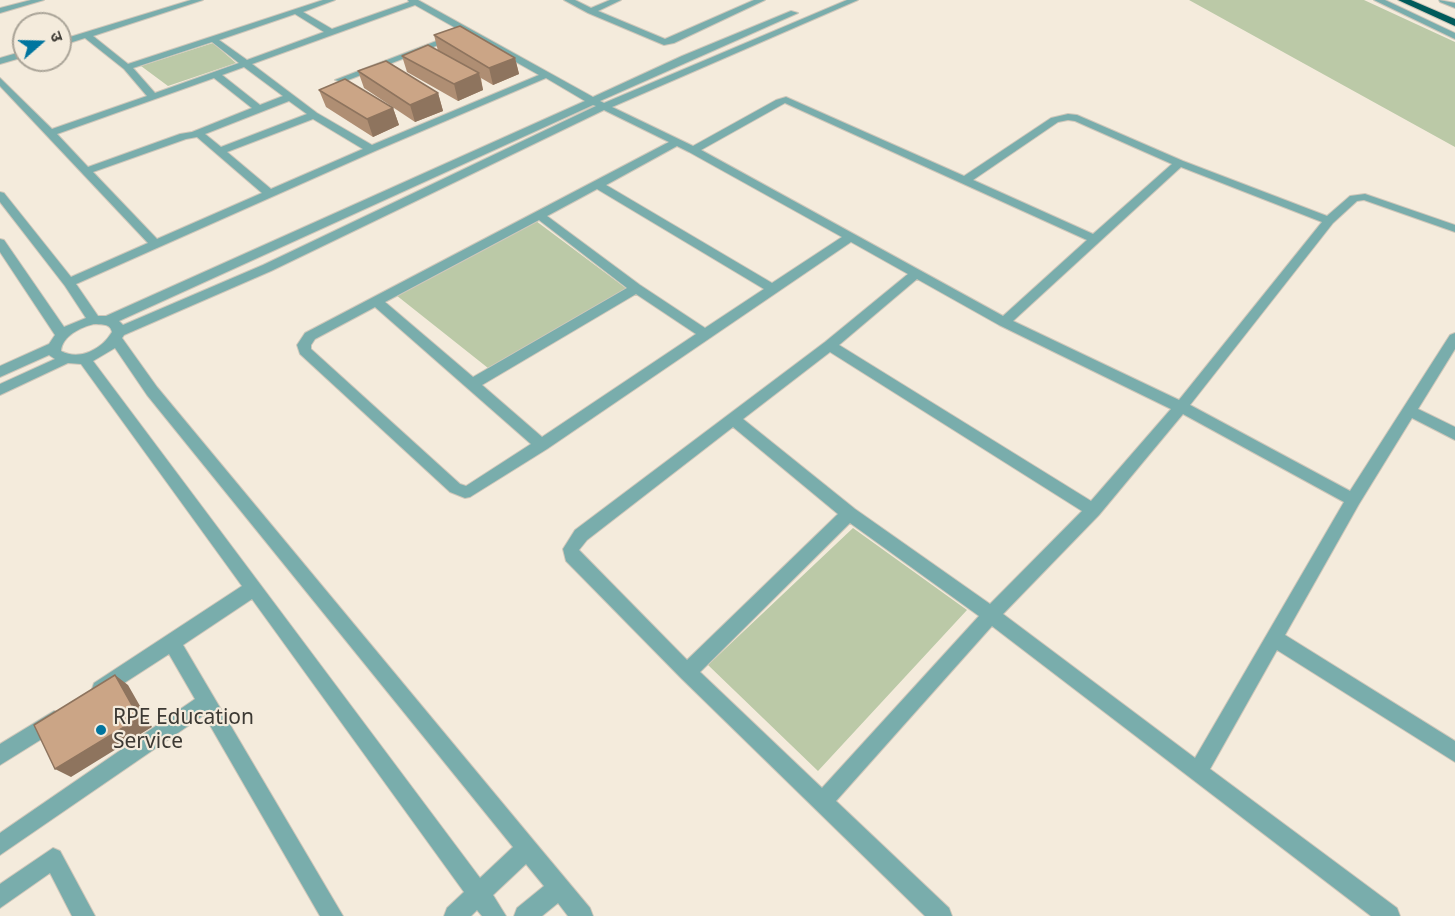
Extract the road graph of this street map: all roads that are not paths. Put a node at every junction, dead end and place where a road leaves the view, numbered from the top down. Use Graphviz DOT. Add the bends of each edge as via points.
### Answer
graph roads {
  1 [pos="40,0"];
  2 [pos="199,0"];
  3 [pos="331,0"];
  4 [pos="568,0"];
  5 [pos="617,0"];
  6 [pos="761,0"];
  7 [pos="826,0"];
  8 [pos="854,0"];
  9 [pos="1378,0"];
  10 [pos="1403,0"];
  11 [pos="1423,0"];
  12 [pos="1443,0"];
  13 [pos="414,1"];
  14 [pos="1455,6"];
  15 [pos="0,11"];
  16 [pos="591,11"];
  17 [pos="297,12"];
  18 [pos="1455,14"];
  19 [pos="1455,23"];
  20 [pos="469,31"];
  21 [pos="332,33"];
  22 [pos="87,34"];
  23 [pos="1455,36"];
  24 [pos="72,39"];
  25 [pos="213,39"];
  26 [pos="245,64"];
  27 [pos="381,65"];
  28 [pos="127,67"];
  29 [pos="390,71"];
  30 [pos="215,75"];
  31 [pos="546,75"];
  32 [pos="340,80"];
  33 [pos="0,81"];
  34 [pos="153,97"];
  35 [pos="290,97"];
  36 [pos="591,99"];
  37 [pos="604,106"];
  38 [pos="259,109"];
  39 [pos="314,115"];
  40 [pos="51,133"];
  41 [pos="196,134"];
  42 [pos="676,142"];
  43 [pos="371,148"];
  44 [pos="693,150"];
  45 [pos="221,151"];
  46 [pos="1179,163"];
  47 [pos="86,171"];
  48 [pos="965,180"];
  49 [pos="597,184"];
  50 [pos="270,194"];
  51 [pos="0,195"];
  52 [pos="538,214"];
  53 [pos="1329,221"];
  54 [pos="1455,229"];
  55 [pos="849,238"];
  56 [pos="1096,240"];
  57 [pos="0,243"];
  58 [pos="155,244"];
  59 [pos="915,274"];
  60 [pos="69,284"];
  61 [pos="636,288"];
  62 [pos="772,288"];
  63 [pos="376,301"];
  64 [pos="100,320"];
  65 [pos="1004,322"];
  66 [pos="704,333"];
  67 [pos="62,335"];
  68 [pos="117,336"];
  69 [pos="1455,339"];
  70 [pos="830,345"];
  71 [pos="54,347"];
  72 [pos="84,358"];
  73 [pos="66,359"];
  74 [pos="0,372"];
  75 [pos="472,384"];
  76 [pos="0,390"];
  77 [pos="1181,407"];
  78 [pos="1408,410"];
  79 [pos="733,419"];
  80 [pos="1455,434"];
  81 [pos="542,445"];
  82 [pos="1353,500"];
  83 [pos="1093,510"];
  84 [pos="849,514"];
  85 [pos="254,588"];
  86 [pos="990,615"];
  87 [pos="1276,639"];
  88 [pos="171,643"];
  89 [pos="687,672"];
  90 [pos="86,699"];
  91 [pos="207,702"];
  92 [pos="67,711"];
  93 [pos="1455,752"];
  94 [pos="0,755"];
  95 [pos="1199,770"];
  96 [pos="823,801"];
  97 [pos="0,845"];
  98 [pos="527,848"];
  99 [pos="559,888"];
  100 [pos="478,893"];
  101 [pos="0,897"];
  102 [pos="84,916"];
  103 [pos="332,916"];
  104 [pos="455,916"];
  105 [pos="495,916"];
  106 [pos="525,916"];
  107 [pos="582,916"];
  108 [pos="941,916"];
  109 [pos="1389,916"];
  1 -- 15 [label="street"];
  2 -- 22 [label="street"];
  3 -- 17 [label="street"];
  4 -- 16 [label="street"];
  5 -- 16 [label="street"];
  6 -- 16 [label="street" via="667,42"];
  7 -- 36 [label="street"];
  8 -- 37 [label="street"];
  9 -- 23 [label="street"];
  10 -- 19 [label="highway"];
  11 -- 18 [label="highway"];
  12 -- 14 [label="street"];
  13 -- 20 [label="street"];
  13 -- 21 [label="street"];
  17 -- 21 [label="street"];
  17 -- 25 [label="street"];
  20 -- 27 [label="street"];
  20 -- 31 [label="street"];
  21 -- 26 [label="street"];
  22 -- 24 [label="street"];
  22 -- 28 [label="street"];
  25 -- 26 [label="street"];
  25 -- 28 [label="street"];
  26 -- 30 [label="street"];
  26 -- 35 [label="street"];
  27 -- 29 [label="street"];
  27 -- 32 [label="street"];
  28 -- 34 [label="street"];
  30 -- 34 [label="street"];
  30 -- 38 [label="street"];
  31 -- 36 [label="street"];
  31 -- 43 [label="street" via="451,109"];
  33 -- 40 [label="street"];
  34 -- 40 [label="street"];
  35 -- 38 [label="street"];
  35 -- 39 [label="street"];
  36 -- 37 [label="street"];
  36 -- 64 [label="street" via="437,173"];
  37 -- 42 [label="street"];
  37 -- 68 [label="street"];
  38 -- 41 [label="street"];
  39 -- 43 [label="street"];
  39 -- 45 [label="street"];
  40 -- 47 [label="street"];
  41 -- 45 [label="street"];
  41 -- 47 [label="street"];
  42 -- 44 [label="street"];
  42 -- 49 [label="street"];
  43 -- 50 [label="street"];
  44 -- 48 [label="street" via="786,100"];
  44 -- 55 [label="street"];
  45 -- 50 [label="street"];
  46 -- 48 [label="street" via="1068,117 1054,120"];
  46 -- 53 [label="street"];
  46 -- 56 [label="street"];
  47 -- 58 [label="street"];
  48 -- 56 [label="street"];
  49 -- 52 [label="street"];
  49 -- 62 [label="street"];
  50 -- 58 [label="street"];
  51 -- 60 [label="street"];
  52 -- 61 [label="street"];
  52 -- 63 [label="street"];
  53 -- 54 [label="street" via="1354,198 1365,197"];
  53 -- 77 [label="street"];
  55 -- 59 [label="street"];
  55 -- 62 [label="street"];
  56 -- 65 [label="street"];
  57 -- 67 [label="street"];
  58 -- 60 [label="street"];
  59 -- 65 [label="street"];
  59 -- 70 [label="street"];
  60 -- 64 [label="street"];
  61 -- 66 [label="street"];
  61 -- 75 [label="street"];
  62 -- 66 [label="street"];
  63 -- 75 [label="street"];
  63 -- 81 [label="street" via="310,336 305,351 455,488 470,491"];
  64 -- 67 [label="street" via="77,325"];
  64 -- 68 [label="street" via="117,326"];
  65 -- 77 [label="street"];
  66 -- 81 [label="street"];
  67 -- 71 [label="street"];
  68 -- 72 [label="street" via="97,354"];
  68 -- 98 [label="street" via="152,391"];
  69 -- 78 [label="street"];
  70 -- 79 [label="street"];
  70 -- 83 [label="street"];
  71 -- 73 [label="street" via="55,353"];
  71 -- 74 [label="street"];
  72 -- 73 [label="street"];
  72 -- 85 [label="street"];
  73 -- 76 [label="street"];
  75 -- 81 [label="street"];
  77 -- 82 [label="street"];
  77 -- 83 [label="street"];
  78 -- 80 [label="street"];
  78 -- 82 [label="street"];
  79 -- 84 [label="street"];
  79 -- 89 [label="street" via="581,535 571,549 572,556"];
  82 -- 87 [label="street"];
  83 -- 86 [label="street"];
  84 -- 86 [label="street"];
  84 -- 89 [label="street"];
  85 -- 88 [label="street"];
  85 -- 100 [label="street"];
  86 -- 95 [label="street"];
  86 -- 96 [label="street"];
  87 -- 93 [label="street"];
  87 -- 95 [label="street"];
  88 -- 90 [label="street"];
  88 -- 91 [label="street"];
  89 -- 96 [label="street"];
  91 -- 97 [label="street"];
  91 -- 103 [label="street"];
  92 -- 94 [label="street"];
  95 -- 109 [label="street"];
  96 -- 108 [label="street"];
  98 -- 99 [label="street"];
  98 -- 100 [label="street"];
  99 -- 106 [label="street"];
  99 -- 107 [label="street"];
  100 -- 104 [label="street"];
  100 -- 105 [label="street"];
  101 -- 102 [label="street" via="53,858"];
}
